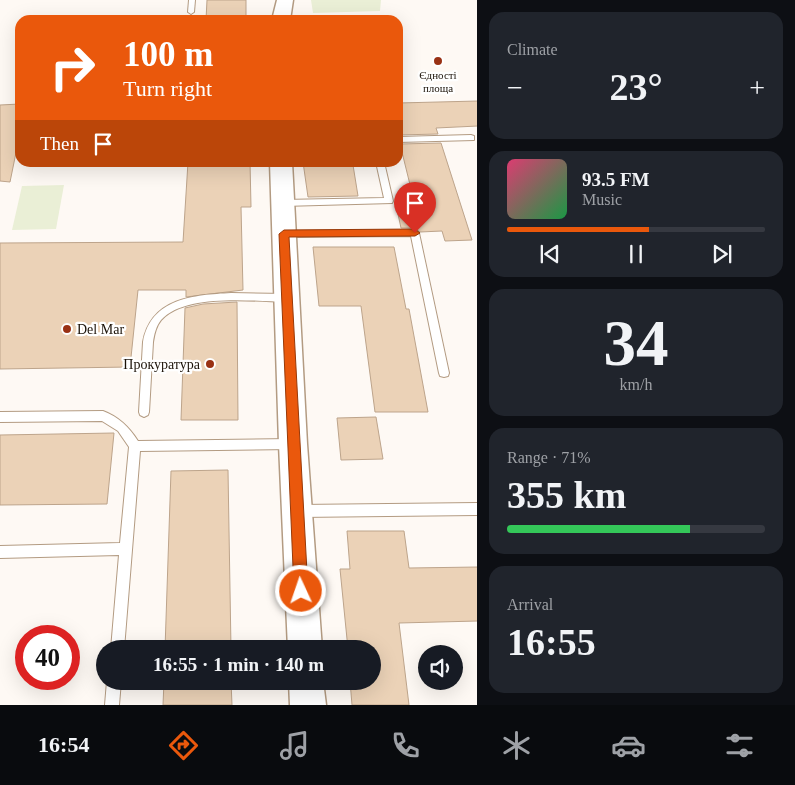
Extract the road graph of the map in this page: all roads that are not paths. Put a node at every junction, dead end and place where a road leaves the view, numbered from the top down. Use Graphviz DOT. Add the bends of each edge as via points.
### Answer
graph roads {
  1 [pos="192,0"];
  2 [pos="285,0"];
  3 [pos="191,12"];
  4 [pos="283,15"];
  5 [pos="471,138"];
  6 [pos="403,140"];
  7 [pos="281,167"];
  8 [pos="381,167"];
  9 [pos="283,203"];
  10 [pos="284,234"];
  11 [pos="286,298"];
  12 [pos="444,373"];
  13 [pos="144,412"];
  14 [pos="0,417"];
  15 [pos="293,444"];
  16 [pos="135,446"];
  17 [pos="477,509"];
  18 [pos="297,511"];
  19 [pos="126,549"];
  20 [pos="0,552"];
  21 [pos="118,640"];
  22 [pos="304,640"];
  23 [pos="113,690"];
  24 [pos="307,690"];
  25 [pos="112,705"];
  26 [pos="308,705"];
  1 -- 3 [label="lane"];
  2 -- 4 [label="street"];
  5 -- 6 [label="lane"];
  7 -- 9 [label="street"];
  8 -- 9 [label="lane" via="388,201"];
  9 -- 10 [label="street"];
  10 -- 11 [label="street"];
  10 -- 12 [label="lane" via="415,233"];
  11 -- 13 [label="lane" via="192,300 176,304 161,314 151,330"];
  11 -- 15 [label="street"];
  14 -- 16 [label="lane" via="103,416 117,422"];
  15 -- 16 [label="lane"];
  15 -- 18 [label="street"];
  16 -- 19 [label="lane"];
  17 -- 18 [label="lane"];
  18 -- 22 [label="street"];
  19 -- 20 [label="lane"];
  19 -- 21 [label="lane"];
  23 -- 25 [label="lane"];
  24 -- 26 [label="street"];
}
